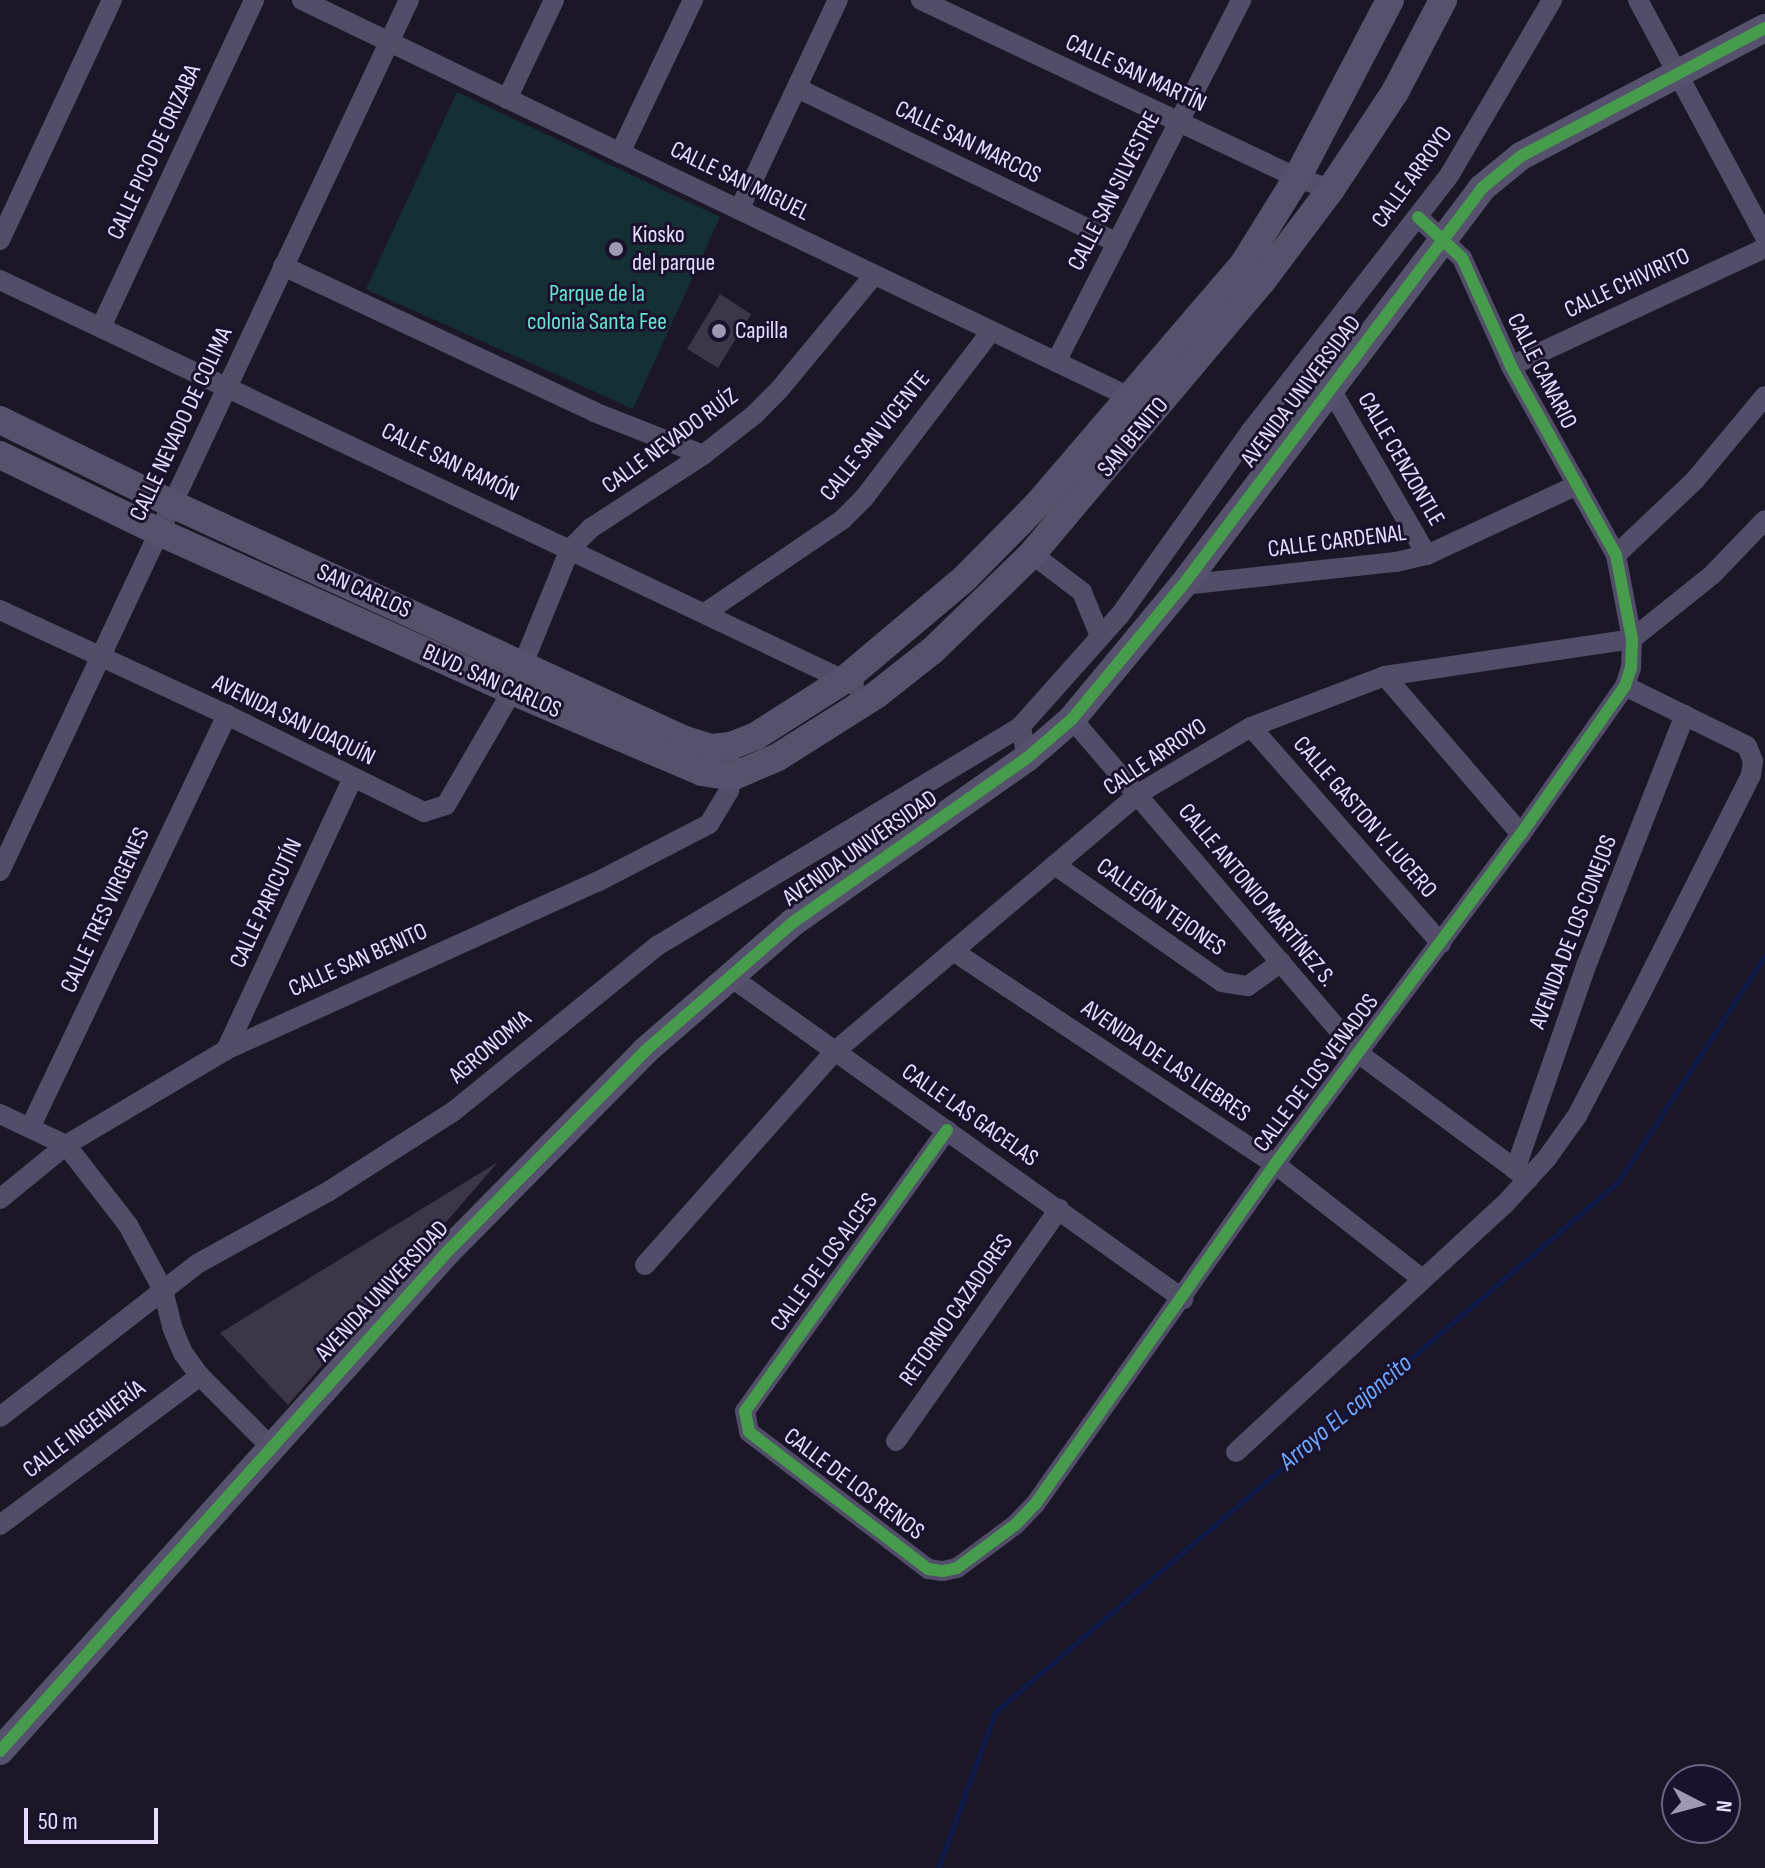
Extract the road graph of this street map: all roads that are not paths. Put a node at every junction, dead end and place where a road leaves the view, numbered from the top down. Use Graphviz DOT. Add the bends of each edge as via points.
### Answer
graph roads {
  1 [pos="112,0"];
  2 [pos="254,0"];
  3 [pos="302,0"];
  4 [pos="409,0"];
  5 [pos="554,0"];
  6 [pos="693,0"];
  7 [pos="838,0"];
  8 [pos="921,0"];
  9 [pos="1390,0"];
  10 [pos="1443,0"];
  11 [pos="1552,0"];
  12 [pos="1638,0"];
  13 [pos="1235,2"];
  14 [pos="1765,28"];
  15 [pos="389,42"];
  16 [pos="1677,74"];
  17 [pos="797,88"];
  18 [pos="507,99"];
  19 [pos="1178,122"];
  20 [pos="620,153"];
  21 [pos="1297,178"];
  22 [pos="1331,189"];
  23 [pos="739,210"];
  24 [pos="1418,217"];
  25 [pos="1443,237"];
  26 [pos="1765,237"];
  27 [pos="0,240"];
  28 [pos="1117,243"];
  29 [pos="1765,248"];
  30 [pos="283,266"];
  31 [pos="874,275"];
  32 [pos="0,280"];
  33 [pos="101,327"];
  34 [pos="991,331"];
  35 [pos="1056,362"];
  36 [pos="1511,366"];
  37 [pos="228,385"];
  38 [pos="1330,388"];
  39 [pos="1765,396"];
  40 [pos="1143,404"];
  41 [pos="0,420"];
  42 [pos="0,455"];
  43 [pos="703,455"];
  44 [pos="1577,485"];
  45 [pos="172,504"];
  46 [pos="1765,520"];
  47 [pos="159,532"];
  48 [pos="570,549"];
  49 [pos="1032,554"];
  50 [pos="1427,555"];
  51 [pos="1616,555"];
  52 [pos="1183,585"];
  53 [pos="0,610"];
  54 [pos="705,613"];
  55 [pos="1100,636"];
  56 [pos="1632,639"];
  57 [pos="100,656"];
  58 [pos="523,664"];
  59 [pos="1385,676"];
  60 [pos="844,680"];
  61 [pos="1625,686"];
  62 [pos="512,691"];
  63 [pos="876,695"];
  64 [pos="227,715"];
  65 [pos="1685,715"];
  66 [pos="1072,719"];
  67 [pos="1021,726"];
  68 [pos="1251,727"];
  69 [pos="731,746"];
  70 [pos="1027,758"];
  71 [pos="729,777"];
  72 [pos="353,778"];
  73 [pos="1138,794"];
  74 [pos="1521,834"];
  75 [pos="1055,865"];
  76 [pos="0,871"];
  77 [pos="1441,943"];
  78 [pos="953,951"];
  79 [pos="1281,962"];
  80 [pos="728,975"];
  81 [pos="226,1050"];
  82 [pos="833,1053"];
  83 [pos="1358,1053"];
  84 [pos="0,1114"];
  85 [pos="30,1128"];
  86 [pos="947,1130"];
  87 [pos="66,1145"];
  88 [pos="1275,1164"];
  89 [pos="1522,1175"];
  90 [pos="0,1199"];
  91 [pos="1059,1209"];
  92 [pos="645,1265"];
  93 [pos="1422,1279"];
  94 [pos="163,1290"];
  95 [pos="1183,1299"];
  96 [pos="200,1376"];
  97 [pos="0,1417"];
  98 [pos="745,1423"];
  99 [pos="896,1441"];
  100 [pos="270,1446"];
  101 [pos="1236,1452"];
  102 [pos="0,1525"];
  103 [pos="943,1571"];
  104 [pos="0,1751"];
  1 -- 27 [label="street"];
  2 -- 33 [label="street, CALLE PICO DE ORIZABA"];
  3 -- 15 [label="street, CALLE SAN MIGUEL"];
  4 -- 15 [label="street, CALLE NEVADO DE COLIMA"];
  5 -- 18 [label="street"];
  6 -- 20 [label="street"];
  7 -- 17 [label="street"];
  8 -- 19 [label="street, CALLE SAN MARTÍN"];
  9 -- 21 [label="main road, SAN BENITO"];
  10 -- 22 [label="main road, SAN BENITO" via="1387,105"];
  11 -- 24 [label="street, CALLE ARROYO" via="1484,119"];
  12 -- 16 [label="street"];
  13 -- 19 [label="street, CALLE SAN SILVESTRE"];
  14 -- 16 [label="main road, AVENIDA UNIVERSIDAD"];
  15 -- 18 [label="street, CALLE SAN MIGUEL"];
  15 -- 30 [label="street, CALLE NEVADO DE COLIMA"];
  16 -- 25 [label="main road, AVENIDA UNIVERSIDAD" via="1503,169"];
  16 -- 26 [label="street"];
  17 -- 23 [label="street"];
  17 -- 28 [label="street, CALLE SAN MARCOS"];
  18 -- 20 [label="street, CALLE SAN MIGUEL"];
  19 -- 21 [label="street, CALLE SAN MARTÍN"];
  19 -- 28 [label="street, CALLE SAN SILVESTRE"];
  20 -- 23 [label="street, CALLE SAN MIGUEL"];
  21 -- 22 [label="street, CALLE SAN MARTÍN"];
  21 -- 40 [label="main road, SAN BENITO"];
  22 -- 40 [label="main road, SAN BENITO" via="1262,281"];
  23 -- 31 [label="street, CALLE SAN MIGUEL"];
  24 -- 25 [label="street, CALLE CANARIO"];
  24 -- 55 [label="street, CALLE ARROYO"];
  25 -- 36 [label="street, CALLE CANARIO" via="1462,258"];
  25 -- 38 [label="main road, AVENIDA UNIVERSIDAD"];
  28 -- 35 [label="street, CALLE SAN SILVESTRE"];
  29 -- 36 [label="street, CALLE CHIVIRITO"];
  30 -- 37 [label="street, CALLE NEVADO DE COLIMA"];
  30 -- 43 [label="street" via="594,412"];
  31 -- 34 [label="street, CALLE SAN MIGUEL"];
  31 -- 43 [label="street, CALLE NEVADO RUÍZ" via="779,390"];
  32 -- 33 [label="street, CALLE SAN RAMÓN"];
  33 -- 37 [label="street, CALLE SAN RAMÓN"];
  34 -- 35 [label="street, CALLE SAN MIGUEL"];
  34 -- 54 [label="street, CALLE SAN VICENTE" via="842,520"];
  35 -- 40 [label="street, CALLE SAN MIGUEL"];
  36 -- 44 [label="street, CALLE CANARIO"];
  37 -- 45 [label="street, CALLE NEVADO DE COLIMA"];
  37 -- 48 [label="street, CALLE SAN RAMÓN"];
  38 -- 50 [label="street, CALLE CENZONTLE"];
  38 -- 52 [label="main road, AVENIDA UNIVERSIDAD"];
  39 -- 51 [label="street" via="1678,499"];
  40 -- 49 [label="main road, SAN BENITO"];
  40 -- 60 [label="main road, SAN BENITO" via="965,578"];
  41 -- 45 [label="main road, SAN CARLOS"];
  42 -- 47 [label="main road, BLVD. SAN CARLOS"];
  43 -- 48 [label="street, CALLE NEVADO RUÍZ" via="591,528"];
  44 -- 50 [label="street, CALLE CARDENAL"];
  44 -- 51 [label="street, CALLE CANARIO"];
  45 -- 47 [label="street, CALLE NEVADO DE COLIMA"];
  45 -- 58 [label="main road, SAN CARLOS"];
  46 -- 56 [label="street" via="1712,575"];
  47 -- 57 [label="street, CALLE NEVADO DE COLIMA"];
  47 -- 62 [label="main road, BLVD. SAN CARLOS"];
  48 -- 54 [label="street, CALLE SAN RAMÓN"];
  48 -- 58 [label="street, CALLE NEVADO RUÍZ"];
  49 -- 55 [label="street" via="1082,592"];
  49 -- 63 [label="main road, SAN BENITO" via="932,651"];
  50 -- 52 [label="street, CALLE CARDENAL"];
  51 -- 56 [label="street, CALLE DE LOS VENADOS"];
  52 -- 66 [label="main road, AVENIDA UNIVERSIDAD"];
  53 -- 57 [label="street, AVENIDA SAN JOAQUÍN"];
  54 -- 60 [label="street, CALLE SAN RAMÓN"];
  55 -- 67 [label="street, CALLE ARROYO"];
  56 -- 59 [label="street, CALLE ARROYO"];
  56 -- 61 [label="street, CALLE DE LOS VENADOS"];
  57 -- 64 [label="street, AVENIDA SAN JOAQUÍN"];
  57 -- 76 [label="street, CALLE NEVADO DE COLIMA"];
  58 -- 69 [label="main road, SAN CARLOS" via="698,746"];
  59 -- 68 [label="street, CALLE ARROYO"];
  59 -- 74 [label="street"];
  60 -- 63 [label="street, CALLE SAN RAMÓN"];
  60 -- 69 [label="main road, SAN BENITO"];
  61 -- 65 [label="street"];
  61 -- 74 [label="street, CALLE DE LOS VENADOS"];
  62 -- 71 [label="main road, BLVD. SAN CARLOS" via="702,772"];
  62 -- 72 [label="street, AVENIDA SAN JOAQUÍN" via="446,805 436,811 424,812"];
  63 -- 71 [label="main road, SAN BENITO" via="778,757"];
  64 -- 72 [label="street, AVENIDA SAN JOAQUÍN"];
  64 -- 85 [label="street, CALLE TRES VIRGENES"];
  65 -- 89 [label="street, AVENIDA DE LOS CONEJOS" via="1586,966"];
  65 -- 89 [label="street" via="1747,746 1751,775 1577,1116"];
  66 -- 70 [label="main road, AVENIDA UNIVERSIDAD"];
  66 -- 73 [label="street, CALLE ANTONIO MARTÍNEZ S."];
  67 -- 70 [label="street"];
  67 -- 94 [label="street, AGRONOMIA" via="667,939 444,1119 197,1264"];
  68 -- 73 [label="street, CALLE ARROYO"];
  68 -- 77 [label="street, CALLE GASTON V. LUCERO"];
  69 -- 71 [label="street"];
  70 -- 80 [label="main road, AVENIDA UNIVERSIDAD" via="792,923"];
  71 -- 81 [label="street, CALLE SAN BENITO" via="724,803 709,824 597,882"];
  72 -- 81 [label="street, CALLE PARICUTÍN"];
  73 -- 75 [label="street, CALLE ARROYO"];
  73 -- 79 [label="street, CALLE ANTONIO MARTÍNEZ S."];
  74 -- 77 [label="street, CALLE DE LOS VENADOS"];
  75 -- 78 [label="street, CALLE ARROYO"];
  75 -- 79 [label="street, CALLEJÓN TEJONES" via="1222,982 1248,986"];
  77 -- 83 [label="street, CALLE DE LOS VENADOS"];
  78 -- 82 [label="street, CALLE ARROYO"];
  78 -- 88 [label="street, AVENIDA DE LAS LIEBRES"];
  79 -- 83 [label="street, CALLE ANTONIO MARTÍNEZ S."];
  80 -- 82 [label="street, CALLE LAS GACELAS"];
  80 -- 100 [label="main road, AVENIDA UNIVERSIDAD" via="645,1051 447,1252"];
  81 -- 87 [label="street, CALLE SAN BENITO"];
  82 -- 86 [label="street, CALLE LAS GACELAS"];
  82 -- 92 [label="street, CALLE ARROYO"];
  83 -- 88 [label="street, CALLE DE LOS VENADOS"];
  83 -- 89 [label="street, CALLE ANTONIO MARTÍNEZ S."];
  84 -- 85 [label="street"];
  85 -- 87 [label="street"];
  86 -- 91 [label="street, CALLE LAS GACELAS"];
  86 -- 98 [label="street, CALLE DE LOS ALCES" via="750,1401"];
  87 -- 90 [label="street, CALLE SAN BENITO"];
  87 -- 94 [label="street" via="121,1216"];
  88 -- 93 [label="street, AVENIDA DE LAS LIEBRES"];
  88 -- 95 [label="street, CALLE DE LOS VENADOS"];
  89 -- 93 [label="street, AVENIDA DE LOS CONEJOS"];
  91 -- 95 [label="street, CALLE LAS GACELAS"];
  91 -- 99 [label="street, RETORNO CAZADORES"];
  93 -- 101 [label="street, AVENIDA DE LOS CONEJOS"];
  94 -- 96 [label="street" via="183,1353"];
  94 -- 97 [label="street, AGRONOMIA"];
  95 -- 103 [label="street, CALLE DE LOS VENADOS" via="1036,1503 957,1568"];
  96 -- 100 [label="street"];
  96 -- 102 [label="street, CALLE INGENIERÍA"];
  98 -- 103 [label="street, CALLE DE LOS RENOS" via="749,1432 928,1569"];
  100 -- 104 [label="main road, AVENIDA UNIVERSIDAD"];
}
